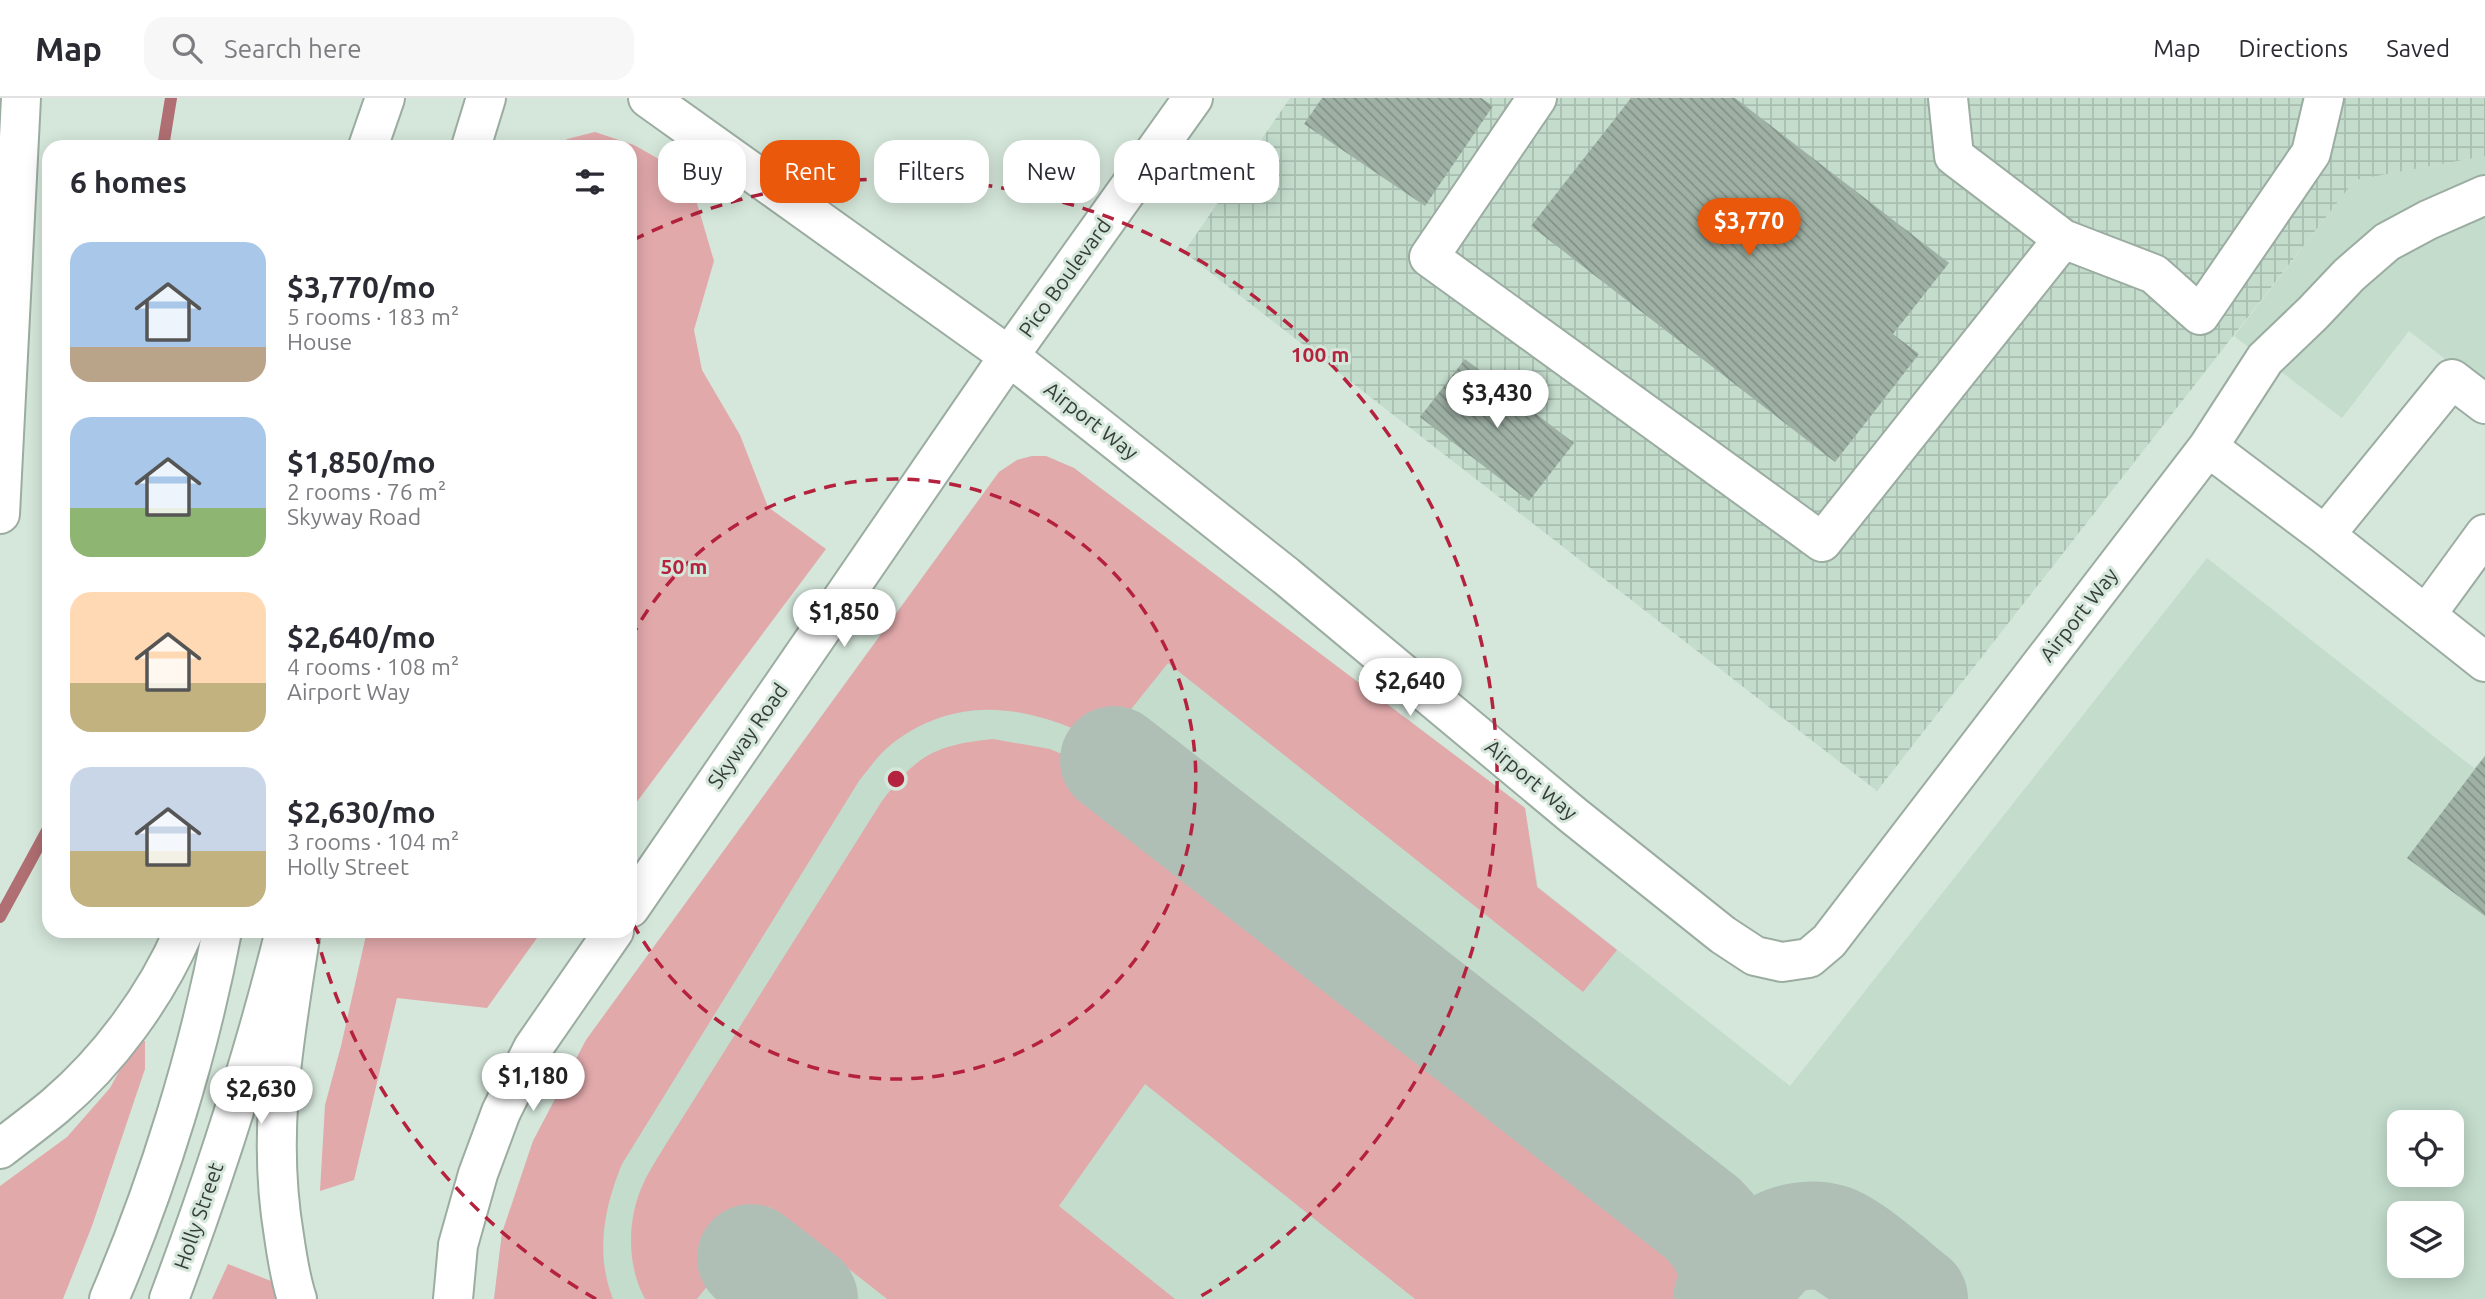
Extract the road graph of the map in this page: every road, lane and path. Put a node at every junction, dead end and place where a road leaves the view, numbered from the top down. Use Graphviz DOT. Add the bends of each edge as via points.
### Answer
graph roads {
  1 [pos="21,98"];
  2 [pos="385,98"];
  3 [pos="486,98"];
  4 [pos="648,98"];
  5 [pos="1193,98"];
  6 [pos="1536,98"];
  7 [pos="1948,98"];
  8 [pos="2324,98"];
  9 [pos="371,140"];
  10 [pos="473,140"];
  11 [pos="2485,195"];
  12 [pos="2063,239"];
  13 [pos="1009,356"];
  14 [pos="2485,404"];
  15 [pos="2208,447"];
  16 [pos="0,514"];
  17 [pos="2485,534"];
  18 [pos="2325,535"];
  19 [pos="2426,615"];
  20 [pos="2485,662"];
  21 [pos="637,898"];
  22 [pos="180,938"];
  23 [pos="220,938"];
  24 [pos="283,938"];
  25 [pos="300,938"];
  26 [pos="609,938"];
  27 [pos="0,1149"];
  28 [pos="109,1299"];
  29 [pos="169,1299"];
  30 [pos="296,1299"];
  31 [pos="453,1299"];
  1 -- 16 [label="main road"];
  2 -- 9 [label="main road"];
  3 -- 10 [label="main road"];
  4 -- 13 [label="main road, Airport Way"];
  5 -- 13 [label="main road, Pico Boulevard"];
  6 -- 12 [label="main road" via="1429,257 1822,542"];
  7 -- 12 [label="main road" via="1954,156"];
  8 -- 12 [label="main road" via="2311,153 2200,315 2154,274"];
  11 -- 15 [label="main road, Airport Way" via="2387,242 2349,275 2265,359"];
  13 -- 15 [label="main road, Airport Way" via="1286,576 1723,935 1755,956 1782,962 1809,958 1829,941"];
  13 -- 21 [label="main road, Skyway Road"];
  14 -- 18 [label="main road" via="2452,379"];
  15 -- 18 [label="main road"];
  17 -- 19 [label="main road"];
  18 -- 19 [label="main road"];
  19 -- 20 [label="main road"];
  22 -- 27 [label="main road" via="145,1003 104,1058 56,1105"];
  23 -- 28 [label="main road" via="176,1110"];
  24 -- 29 [label="main road, Holly Street" via="229,1127"];
  25 -- 30 [label="main road" via="279,1077 275,1142 279,1209"];
  26 -- 31 [label="main road" via="533,1048 500,1112 458,1245"];
}
